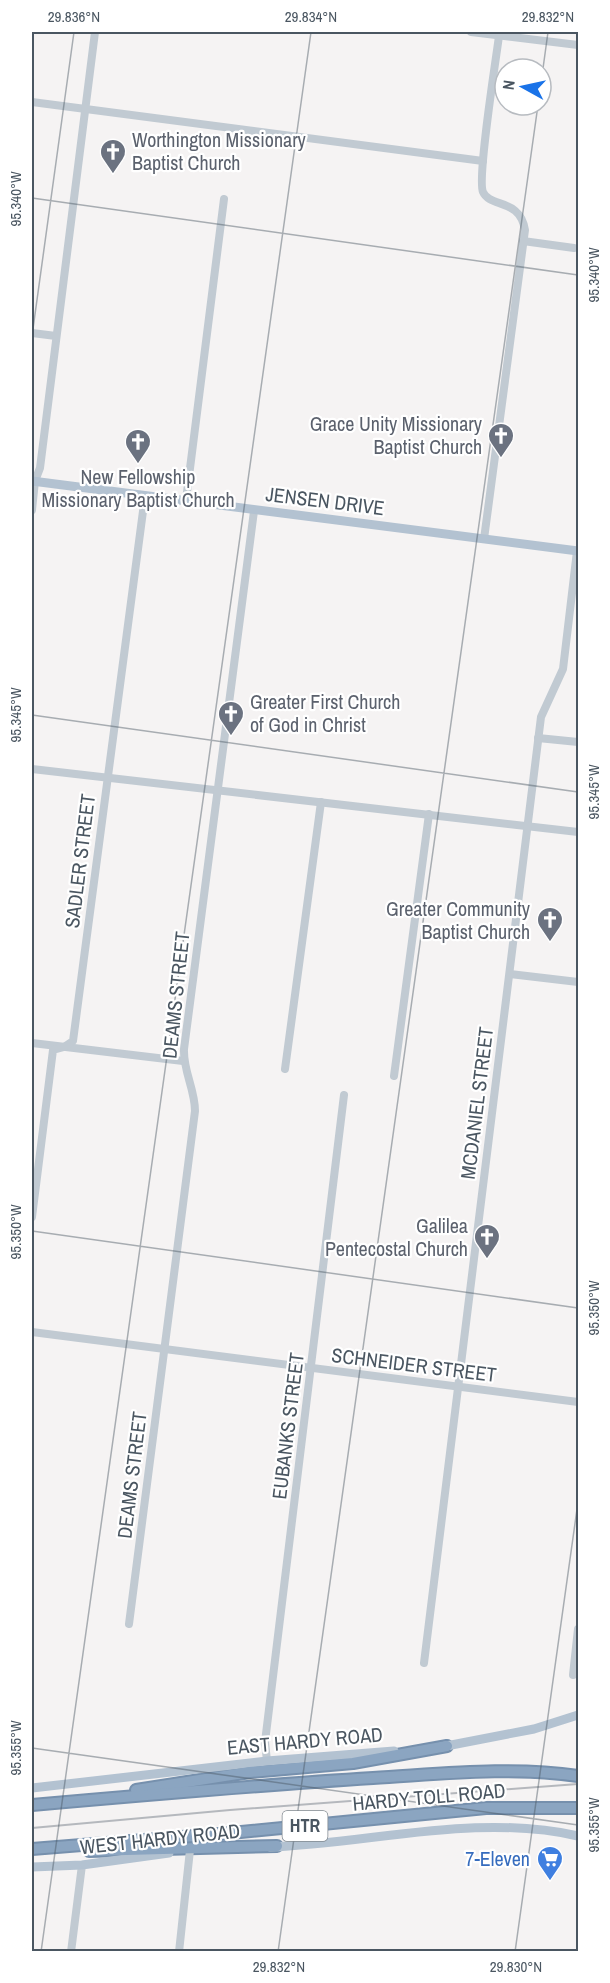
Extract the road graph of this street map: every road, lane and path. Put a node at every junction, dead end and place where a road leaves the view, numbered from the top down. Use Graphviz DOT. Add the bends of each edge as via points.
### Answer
graph roads {
  1 [pos="95,32"];
  2 [pos="471,32"];
  3 [pos="499,36"];
  4 [pos="579,45"];
  5 [pos="32,102"];
  6 [pos="85,109"];
  7 [pos="483,161"];
  8 [pos="224,199"];
  9 [pos="524,241"];
  10 [pos="574,248"];
  11 [pos="32,333"];
  12 [pos="56,336"];
  13 [pos="33,481"];
  14 [pos="145,496"];
  15 [pos="186,500"];
  16 [pos="32,510"];
  17 [pos="254,510"];
  18 [pos="484,539"];
  19 [pos="578,551"];
  20 [pos="538,738"];
  21 [pos="579,742"];
  22 [pos="32,770"];
  23 [pos="107,777"];
  24 [pos="218,792"];
  25 [pos="321,802"];
  26 [pos="429,814"];
  27 [pos="528,826"];
  28 [pos="579,832"];
  29 [pos="510,974"];
  30 [pos="579,982"];
  31 [pos="32,1043"];
  32 [pos="64,1047"];
  33 [pos="183,1061"];
  34 [pos="285,1069"];
  35 [pos="394,1076"];
  36 [pos="344,1095"];
  37 [pos="32,1217"];
  38 [pos="32,1332"];
  39 [pos="164,1349"];
  40 [pos="312,1368"];
  41 [pos="458,1387"];
  42 [pos="579,1402"];
  43 [pos="129,1624"];
  44 [pos="579,1629"];
  45 [pos="424,1663"];
  46 [pos="573,1675"];
  47 [pos="579,1715"];
  48 [pos="447,1746"];
  49 [pos="267,1761"];
  50 [pos="579,1776"];
  51 [pos="32,1788"];
  52 [pos="83,1800"];
  53 [pos="32,1804"];
  54 [pos="579,1808"];
  55 [pos="579,1836"];
  56 [pos="277,1846"];
  57 [pos="32,1850"];
  58 [pos="190,1850"];
  59 [pos="82,1865"];
  60 [pos="32,1867"];
  61 [pos="71,1952"];
  62 [pos="179,1952"];
  1 -- 6 [label="street"];
  2 -- 3 [label="street"];
  3 -- 4 [label="street"];
  3 -- 7 [label="street"];
  5 -- 6 [label="street"];
  6 -- 7 [label="street"];
  6 -- 12 [label="street"];
  7 -- 9 [label="street" via="482,191 518,212 524,222"];
  8 -- 15 [label="street"];
  9 -- 10 [label="street"];
  9 -- 18 [label="street"];
  11 -- 12 [label="street"];
  12 -- 13 [label="street" via="40,468"];
  13 -- 14 [label="main road, JENSEN DRIVE"];
  13 -- 16 [label="street"];
  14 -- 15 [label="main road, JENSEN DRIVE"];
  14 -- 23 [label="street, SADLER STREET"];
  15 -- 17 [label="main road, JENSEN DRIVE"];
  17 -- 18 [label="main road, JENSEN DRIVE"];
  17 -- 24 [label="street, DEAMS STREET"];
  18 -- 19 [label="main road, JENSEN DRIVE"];
  19 -- 20 [label="street, MCDANIEL STREET" via="562,669 545,705"];
  20 -- 21 [label="street"];
  20 -- 27 [label="street, MCDANIEL STREET"];
  22 -- 23 [label="street"];
  23 -- 24 [label="street"];
  23 -- 32 [label="street, SADLER STREET" via="73,1041"];
  24 -- 25 [label="street"];
  24 -- 33 [label="street, DEAMS STREET"];
  25 -- 26 [label="street"];
  25 -- 34 [label="street"];
  26 -- 27 [label="street"];
  26 -- 35 [label="street"];
  27 -- 28 [label="street"];
  27 -- 29 [label="street, MCDANIEL STREET"];
  29 -- 30 [label="street"];
  29 -- 41 [label="street, MCDANIEL STREET"];
  31 -- 32 [label="street"];
  32 -- 33 [label="street"];
  32 -- 37 [label="street, SADLER STREET" via="53,1050"];
  33 -- 39 [label="street, DEAMS STREET" via="195,1098 195,1111"];
  36 -- 40 [label="street, EUBANKS STREET"];
  38 -- 39 [label="street, SCHNEIDER STREET"];
  39 -- 40 [label="street, SCHNEIDER STREET"];
  39 -- 43 [label="street, DEAMS STREET"];
  40 -- 41 [label="street, SCHNEIDER STREET"];
  40 -- 49 [label="street, EUBANKS STREET" via="265,1742"];
  41 -- 42 [label="street, SCHNEIDER STREET"];
  41 -- 45 [label="street, MCDANIEL STREET"];
  44 -- 46 [label="street"];
  47 -- 48 [label="main road, EAST HARDY ROAD" via="534,1729"];
  48 -- 49 [label="main road, EAST HARDY ROAD"];
  48 -- 52 [label="highway" via="353,1762 165,1784"];
  49 -- 51 [label="main road, EAST HARDY ROAD"];
  50 -- 52 [label="highway, HARDY TOLL ROAD / HTR" via="501,1770"];
  52 -- 53 [label="highway, HARDY TOLL ROAD / HTR"];
  54 -- 57 [label="highway, HARDY TOLL ROAD / HTR" via="486,1808"];
  55 -- 56 [label="main road, WEST HARDY ROAD" via="505,1826"];
  56 -- 57 [label="highway"];
  56 -- 58 [label="main road, WEST HARDY ROAD"];
  58 -- 59 [label="main road, WEST HARDY ROAD"];
  58 -- 62 [label="street"];
  59 -- 60 [label="main road, WEST HARDY ROAD"];
  59 -- 61 [label="street"];
}
